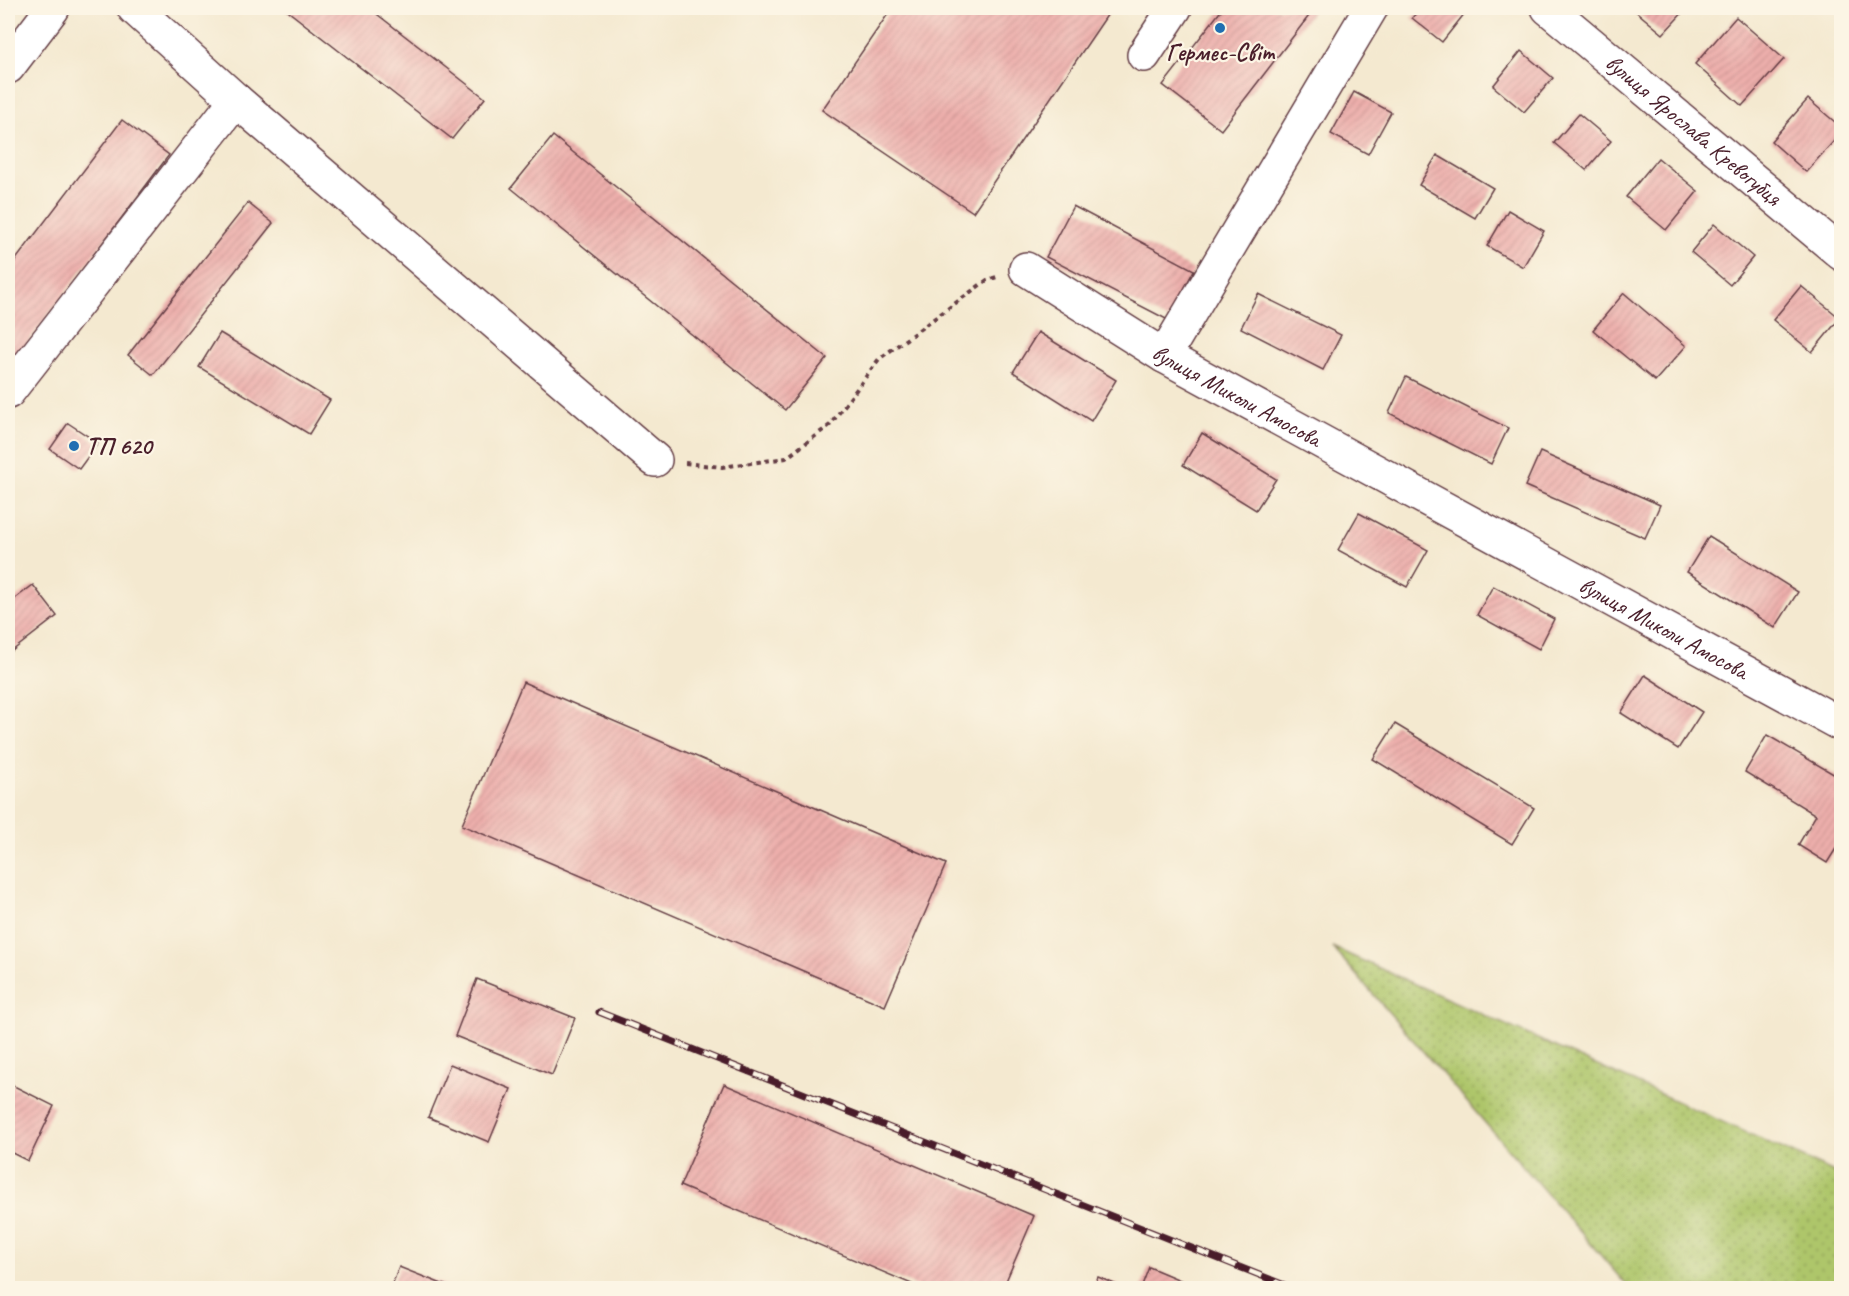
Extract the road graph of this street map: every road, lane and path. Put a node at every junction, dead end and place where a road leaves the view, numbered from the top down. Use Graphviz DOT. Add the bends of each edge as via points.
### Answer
graph roads {
  1 [pos="53,8"];
  2 [pos="134,8"];
  3 [pos="1175,8"];
  4 [pos="1371,8"];
  5 [pos="1548,8"];
  6 [pos="1144,55"];
  7 [pos="8,67"];
  8 [pos="236,100"];
  9 [pos="1842,254"];
  10 [pos="1026,269"];
  11 [pos="1164,356"];
  12 [pos="8,392"];
  13 [pos="655,460"];
  14 [pos="1842,725"];
  1 -- 7 [label="street"];
  2 -- 8 [label="street"];
  3 -- 6 [label="street"];
  4 -- 11 [label="street"];
  5 -- 9 [label="street, вулиця Ярослава Кревогубця"];
  8 -- 12 [label="street"];
  8 -- 13 [label="street"];
  10 -- 11 [label="street, вулиця Миколи Амосова"];
  10 -- 13 [label="path" via="987,280 879,359 830,425 786,458 722,467"];
  11 -- 14 [label="street, вулиця Миколи Амосова"];
}
